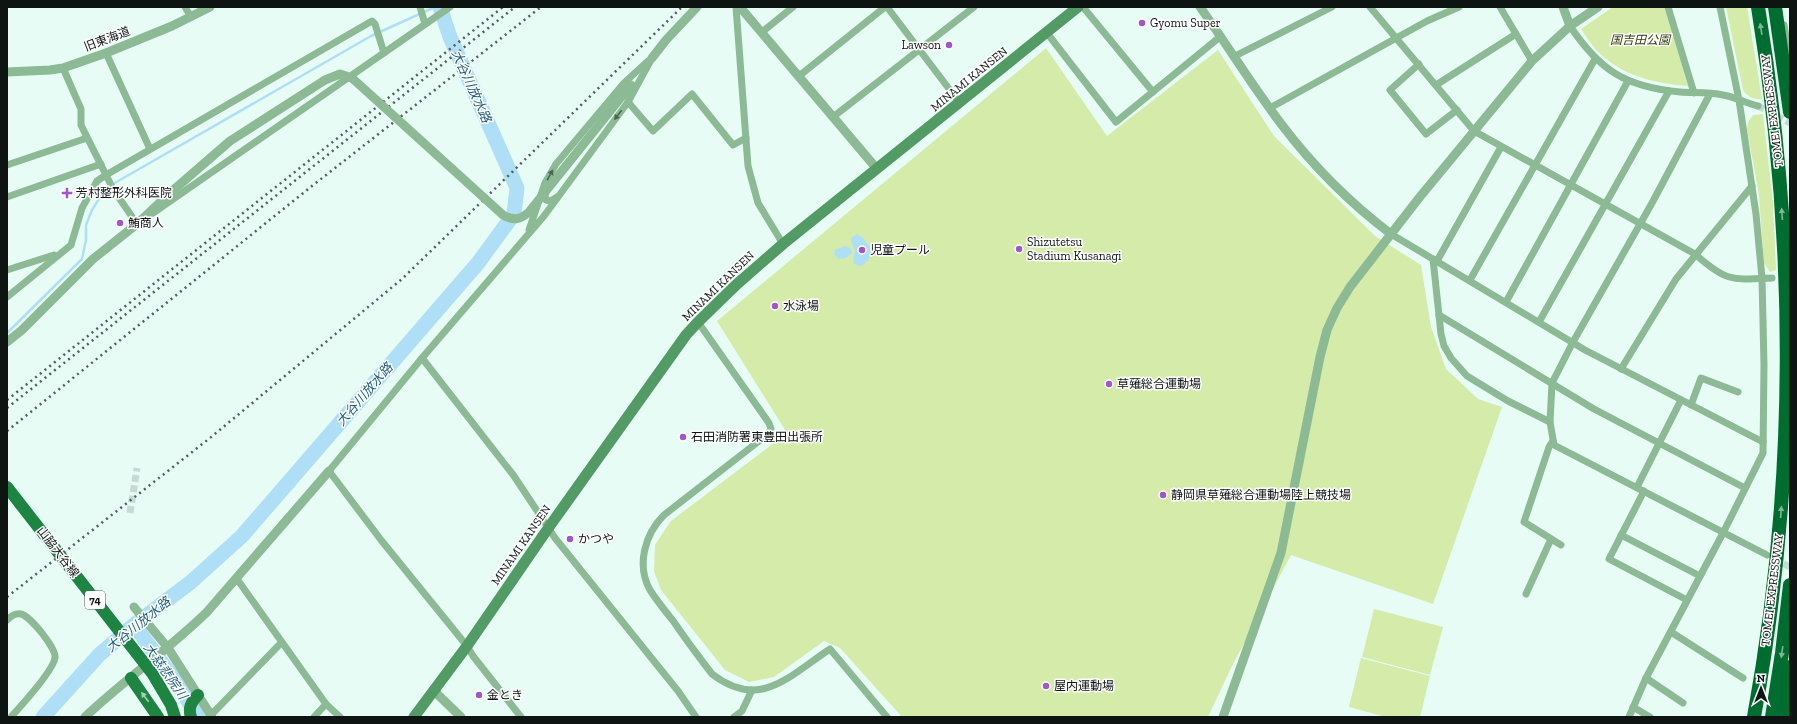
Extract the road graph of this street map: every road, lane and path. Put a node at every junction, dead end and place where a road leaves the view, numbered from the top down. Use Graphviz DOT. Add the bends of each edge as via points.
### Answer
graph roads {
  1 [pos="185,7"];
  2 [pos="210,7"];
  3 [pos="420,7"];
  4 [pos="450,7"];
  5 [pos="697,7"];
  6 [pos="736,7"];
  7 [pos="740,7"];
  8 [pos="793,7"];
  9 [pos="886,7"];
  10 [pos="974,7"];
  11 [pos="1078,7"];
  12 [pos="1083,7"];
  13 [pos="1200,7"];
  14 [pos="1332,7"];
  15 [pos="1459,7"];
  16 [pos="1500,7"];
  17 [pos="1564,7"];
  18 [pos="1598,7"];
  19 [pos="1668,7"];
  20 [pos="1720,7"];
  21 [pos="1758,7"];
  22 [pos="1775,7"];
  23 [pos="1781,7"];
  24 [pos="1374,8"];
  25 [pos="191,17"];
  26 [pos="427,23"];
  27 [pos="1570,26"];
  28 [pos="762,32"];
  29 [pos="1047,33"];
  30 [pos="1516,34"];
  31 [pos="1221,36"];
  32 [pos="1397,38"];
  33 [pos="919,49"];
  34 [pos="106,53"];
  35 [pos="384,53"];
  36 [pos="1235,56"];
  37 [pos="652,58"];
  38 [pos="1596,59"];
  39 [pos="1790,59"];
  40 [pos="1532,61"];
  41 [pos="1419,64"];
  42 [pos="63,68"];
  43 [pos="7,72"];
  44 [pos="799,76"];
  45 [pos="1628,81"];
  46 [pos="631,85"];
  47 [pos="1436,85"];
  48 [pos="1669,91"];
  49 [pos="1153,92"];
  50 [pos="1694,93"];
  51 [pos="1710,94"];
  52 [pos="1739,100"];
  53 [pos="628,102"];
  54 [pos="959,102"];
  55 [pos="1758,106"];
  56 [pos="1270,108"];
  57 [pos="1457,110"];
  58 [pos="1790,112"];
  59 [pos="833,117"];
  60 [pos="1474,131"];
  61 [pos="87,138"];
  62 [pos="746,138"];
  63 [pos="1501,147"];
  64 [pos="150,149"];
  65 [pos="101,164"];
  66 [pos="7,165"];
  67 [pos="1536,166"];
  68 [pos="877,170"];
  69 [pos="106,176"];
  70 [pos="1570,185"];
  71 [pos="1752,186"];
  72 [pos="544,188"];
  73 [pos="7,197"];
  74 [pos="558,197"];
  75 [pos="1605,205"];
  76 [pos="137,224"];
  77 [pos="1639,224"];
  78 [pos="1391,234"];
  79 [pos="526,237"];
  80 [pos="783,244"];
  81 [pos="59,253"];
  82 [pos="1695,254"];
  83 [pos="1435,260"];
  84 [pos="7,270"];
  85 [pos="1762,278"];
  86 [pos="1772,278"];
  87 [pos="1470,280"];
  88 [pos="7,296"];
  89 [pos="1506,302"];
  90 [pos="1439,315"];
  91 [pos="698,322"];
  92 [pos="1539,322"];
  93 [pos="7,342"];
  94 [pos="1573,342"];
  95 [pos="422,358"];
  96 [pos="1622,369"];
  97 [pos="1552,383"];
  98 [pos="1738,392"];
  99 [pos="1681,400"];
  100 [pos="1691,405"];
  101 [pos="1550,422"];
  102 [pos="1553,441"];
  103 [pos="1763,442"];
  104 [pos="1659,443"];
  105 [pos="329,471"];
  106 [pos="7,487"];
  107 [pos="1637,487"];
  108 [pos="1745,488"];
  109 [pos="1644,491"];
  110 [pos="549,528"];
  111 [pos="1723,533"];
  112 [pos="1621,535"];
  113 [pos="1551,539"];
  114 [pos="1561,545"];
  115 [pos="1767,555"];
  116 [pos="1700,576"];
  117 [pos="237,579"];
  118 [pos="1790,585"];
  119 [pos="1526,594"];
  120 [pos="1687,600"];
  121 [pos="134,607"];
  122 [pos="7,620"];
  123 [pos="1671,632"];
  124 [pos="282,642"];
  125 [pos="467,646"];
  126 [pos="166,649"];
  127 [pos="1790,667"];
  128 [pos="130,678"];
  129 [pos="1646,678"];
  130 [pos="1743,678"];
  131 [pos="433,690"];
  132 [pos="752,690"];
  133 [pos="198,695"];
  134 [pos="1683,703"];
  135 [pos="326,704"];
  136 [pos="1633,707"];
  137 [pos="211,716"];
  138 [pos="884,716"];
  139 [pos="11,717"];
  140 [pos="85,717"];
  141 [pos="158,717"];
  142 [pos="176,717"];
  143 [pos="191,717"];
  144 [pos="314,717"];
  145 [pos="340,717"];
  146 [pos="414,717"];
  147 [pos="461,717"];
  148 [pos="521,717"];
  149 [pos="696,717"];
  150 [pos="734,717"];
  151 [pos="1223,717"];
  152 [pos="1629,717"];
  153 [pos="1650,717"];
  154 [pos="1754,717"];
  155 [pos="1772,717"];
  156 [pos="1784,717"];
  1 -- 25 [label="street"];
  2 -- 25 [label="street, 旧東海道"];
  3 -- 26 [label="street"];
  4 -- 26 [label="street"];
  5 -- 37 [label="street"];
  6 -- 62 [label="street"];
  7 -- 28 [label="street"];
  8 -- 28 [label="street"];
  9 -- 33 [label="street"];
  9 -- 44 [label="street"];
  10 -- 33 [label="street"];
  11 -- 29 [label="main road, MINAMI KANSEN"];
  12 -- 49 [label="street"];
  13 -- 31 [label="street"];
  14 -- 36 [label="street"];
  15 -- 32 [label="street"];
  16 -- 30 [label="street"];
  17 -- 27 [label="street"];
  18 -- 27 [label="street"];
  19 -- 50 [label="street"];
  20 -- 52 [label="street"];
  154 -- 21 [label="highway, TOMEI EXPRESSWAY, one-way" via="1776,567 1787,388 1782,210 1773,108"];
  22 -- 58 [label="highway, TOMEI EXPRESSWAY"];
  23 -- 39 [label="street"];
  24 -- 32 [label="street"];
  25 -- 34 [label="street, 旧東海道"];
  26 -- 35 [label="street"];
  27 -- 38 [label="street"];
  27 -- 40 [label="street"];
  28 -- 44 [label="street"];
  29 -- 49 [label="street" via="1116,122"];
  29 -- 54 [label="main road, MINAMI KANSEN"];
  30 -- 40 [label="street"];
  30 -- 47 [label="street"];
  31 -- 36 [label="street"];
  31 -- 49 [label="street"];
  32 -- 41 [label="street"];
  32 -- 56 [label="street"];
  33 -- 54 [label="street"];
  33 -- 59 [label="street"];
  34 -- 42 [label="street, 旧東海道"];
  34 -- 64 [label="street"];
  35 -- 64 [label="street" via="372,21"];
  35 -- 76 [label="street"];
  36 -- 56 [label="street"];
  37 -- 46 [label="street"];
  37 -- 53 [label="street"];
  72 -- 37 [label="street, one-way" via="556,164 624,83"];
  38 -- 45 [label="street" via="1608,70"];
  38 -- 67 [label="street"];
  40 -- 60 [label="street"];
  41 -- 47 [label="street"];
  41 -- 57 [label="street" via="1390,90 1421,129 1426,134"];
  42 -- 43 [label="street, 旧東海道"];
  42 -- 61 [label="street" via="81,109 81,125"];
  44 -- 59 [label="street"];
  45 -- 48 [label="street"];
  45 -- 70 [label="street"];
  46 -- 76 [label="street, bridge" via="590,139 523,218 509,219 503,215 352,78 340,74 325,80 230,141"];
  47 -- 57 [label="street"];
  48 -- 50 [label="street"];
  48 -- 75 [label="street"];
  50 -- 51 [label="street"];
  51 -- 52 [label="street" via="1722,94"];
  51 -- 77 [label="street"];
  52 -- 55 [label="street"];
  52 -- 71 [label="street"];
  53 -- 62 [label="street" via="653,130 692,94 734,145"];
  53 -- 74 [label="street, one-way"];
  54 -- 68 [label="main road, MINAMI KANSEN"];
  56 -- 78 [label="street" via="1325,176"];
  57 -- 60 [label="street"];
  59 -- 68 [label="street"];
  60 -- 63 [label="street"];
  60 -- 78 [label="street"];
  61 -- 65 [label="street"];
  61 -- 66 [label="street"];
  62 -- 80 [label="street" via="748,166 758,203"];
  63 -- 67 [label="street"];
  63 -- 83 [label="street"];
  64 -- 69 [label="street"];
  65 -- 69 [label="street"];
  65 -- 73 [label="street"];
  67 -- 70 [label="street"];
  67 -- 87 [label="street"];
  68 -- 80 [label="main road, MINAMI KANSEN"];
  69 -- 76 [label="street"];
  69 -- 81 [label="street" via="97,182 82,208 71,245"];
  70 -- 75 [label="street"];
  70 -- 89 [label="street"];
  71 -- 82 [label="street"];
  71 -- 85 [label="street"];
  72 -- 74 [label="street" via="546,200 551,201"];
  72 -- 79 [label="street"];
  74 -- 79 [label="street"];
  75 -- 77 [label="street"];
  75 -- 92 [label="street"];
  76 -- 93 [label="street" via="93,259"];
  77 -- 82 [label="street"];
  77 -- 94 [label="street"];
  78 -- 83 [label="street"];
  78 -- 151 [label="street" via="1350,287 1327,330 1281,553"];
  79 -- 95 [label="street"];
  80 -- 91 [label="main road, MINAMI KANSEN"];
  81 -- 84 [label="street"];
  81 -- 88 [label="street"];
  82 -- 85 [label="street" via="1714,271 1727,278"];
  82 -- 96 [label="street" via="1676,279"];
  83 -- 87 [label="street"];
  83 -- 90 [label="street"];
  85 -- 86 [label="street"];
  85 -- 103 [label="street"];
  87 -- 89 [label="street"];
  89 -- 92 [label="street"];
  90 -- 97 [label="street"];
  90 -- 101 [label="street" via="1444,346 1466,376"];
  91 -- 110 [label="main road, MINAMI KANSEN"];
  91 -- 132 [label="street" via="771,429 655,524 647,539 644,555 645,572 650,589 712,674 738,689"];
  92 -- 94 [label="street"];
  94 -- 96 [label="street"];
  94 -- 97 [label="street"];
  95 -- 105 [label="street"];
  95 -- 110 [label="street" via="514,476"];
  96 -- 99 [label="street"];
  97 -- 101 [label="street"];
  97 -- 104 [label="street" via="1594,409"];
  98 -- 100 [label="street" via="1702,378"];
  99 -- 100 [label="street"];
  99 -- 104 [label="street"];
  100 -- 103 [label="street"];
  101 -- 102 [label="street"];
  102 -- 107 [label="street" via="1554,446"];
  102 -- 113 [label="street" via="1524,522"];
  103 -- 108 [label="street" via="1763,453"];
  104 -- 107 [label="street"];
  104 -- 108 [label="street"];
  105 -- 117 [label="street"];
  105 -- 125 [label="street"];
  106 -- 142 [label="main road, 山脇大谷線 / 74, bridge" via="152,673"];
  107 -- 109 [label="street"];
  108 -- 111 [label="street"];
  109 -- 111 [label="street"];
  109 -- 112 [label="street"];
  110 -- 125 [label="main road, MINAMI KANSEN"];
  110 -- 149 [label="street"];
  111 -- 115 [label="street"];
  111 -- 116 [label="street"];
  112 -- 116 [label="street"];
  112 -- 120 [label="street" via="1609,559"];
  113 -- 114 [label="street"];
  113 -- 119 [label="street"];
  116 -- 120 [label="street"];
  117 -- 124 [label="street"];
  117 -- 126 [label="street" via="207,612"];
  118 -- 155 [label="highway, TOMEI EXPRESSWAY, one-way"];
  120 -- 123 [label="street"];
  121 -- 126 [label="street"];
  122 -- 139 [label="street" via="19,614 28,617 55,655 52,665"];
  123 -- 129 [label="street"];
  123 -- 130 [label="street"];
  124 -- 135 [label="street"];
  124 -- 137 [label="street"];
  125 -- 131 [label="main road, MINAMI KANSEN"];
  125 -- 148 [label="street" via="472,656"];
  126 -- 128 [label="street"];
  126 -- 133 [label="street"];
  127 -- 156 [label="highway"];
  128 -- 140 [label="street"];
  141 -- 128 [label="main road, one-way"];
  129 -- 134 [label="street"];
  129 -- 136 [label="street"];
  131 -- 146 [label="main road, MINAMI KANSEN"];
  131 -- 147 [label="street"];
  132 -- 138 [label="street" via="775,686 830,649"];
  132 -- 150 [label="street" via="742,712"];
  133 -- 137 [label="street"];
  133 -- 143 [label="main road" via="192,700 189,710"];
  135 -- 144 [label="street"];
  135 -- 145 [label="street"];
  136 -- 152 [label="street"];
  136 -- 153 [label="street"];
}
